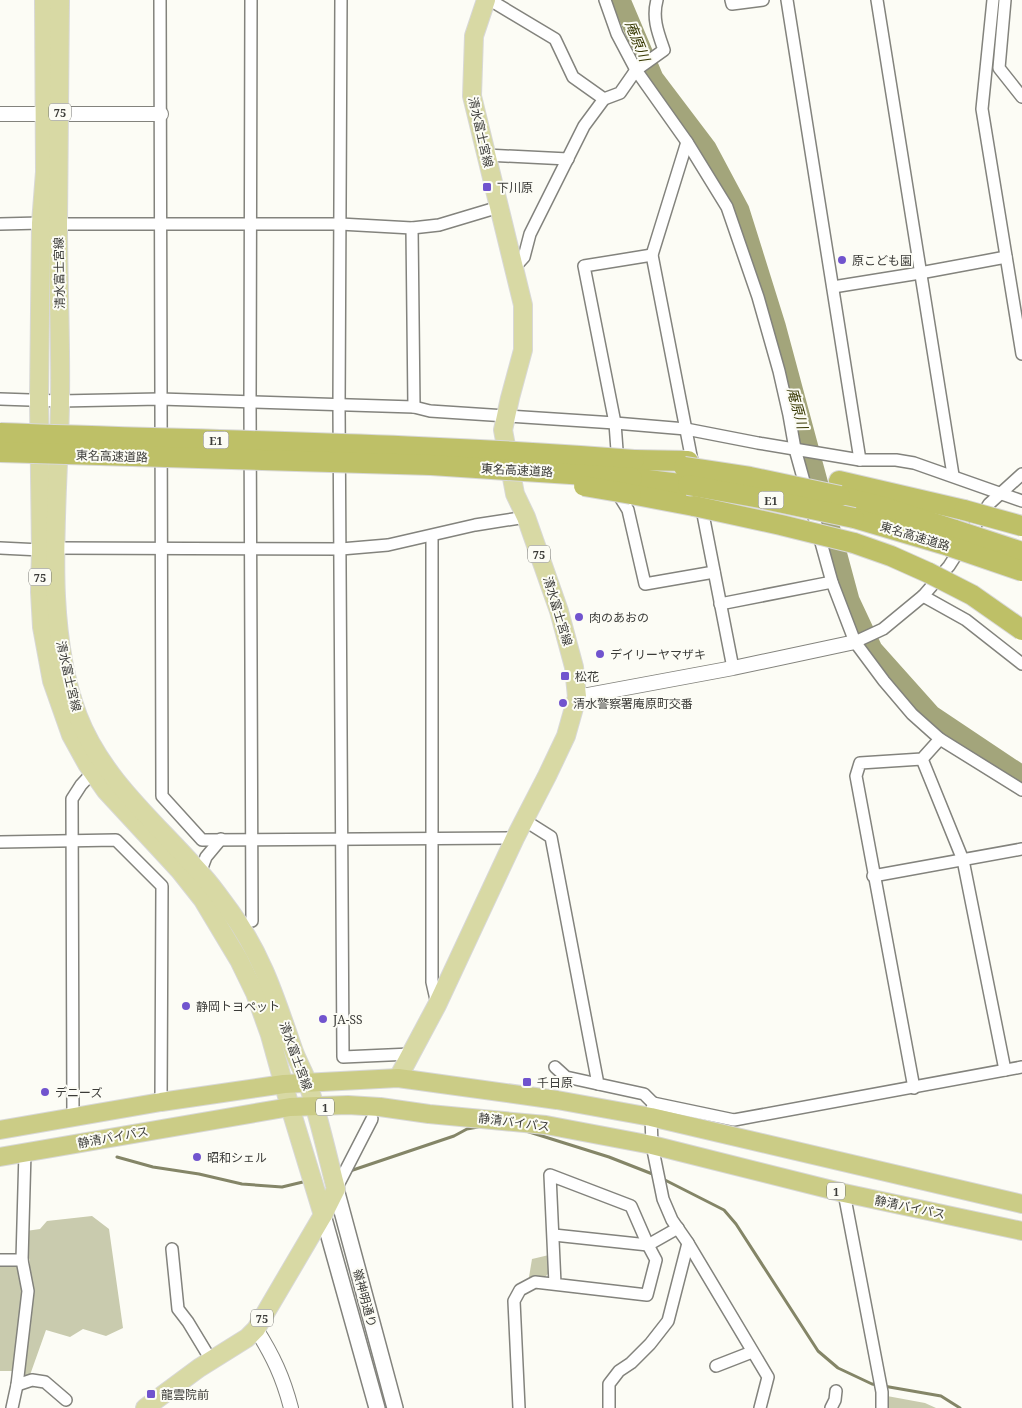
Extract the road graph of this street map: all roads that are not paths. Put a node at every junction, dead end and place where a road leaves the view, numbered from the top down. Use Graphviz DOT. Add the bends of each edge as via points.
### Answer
graph roads {
  1 [pos="44,0"];
  2 [pos="60,0"];
  3 [pos="160,0"];
  4 [pos="251,0"];
  5 [pos="341,0"];
  6 [pos="486,0"];
  7 [pos="490,0"];
  8 [pos="605,0"];
  9 [pos="657,0"];
  10 [pos="731,0"];
  11 [pos="763,0"];
  12 [pos="787,0"];
  13 [pos="877,0"];
  14 [pos="993,0"];
  15 [pos="1005,0"];
  16 [pos="639,68"];
  17 [pos="1022,97"];
  18 [pos="604,99"];
  19 [pos="0,114"];
  20 [pos="52,114"];
  21 [pos="161,114"];
  22 [pos="687,142"];
  23 [pos="486,155"];
  24 [pos="568,158"];
  25 [pos="499,207"];
  26 [pos="50,223"];
  27 [pos="161,223"];
  28 [pos="250,223"];
  29 [pos="0,224"];
  30 [pos="340,224"];
  31 [pos="412,228"];
  32 [pos="652,255"];
  33 [pos="1006,257"];
  34 [pos="514,268"];
  35 [pos="920,273"];
  36 [pos="832,286"];
  37 [pos="1022,354"];
  38 [pos="0,400"];
  39 [pos="39,400"];
  40 [pos="160,400"];
  41 [pos="60,401"];
  42 [pos="250,403"];
  43 [pos="339,406"];
  44 [pos="414,408"];
  45 [pos="505,417"];
  46 [pos="615,422"];
  47 [pos="686,429"];
  48 [pos="0,433"];
  49 [pos="797,449"];
  50 [pos="0,452"];
  51 [pos="860,460"];
  52 [pos="687,471"];
  53 [pos="1022,474"];
  54 [pos="953,475"];
  55 [pos="632,477"];
  56 [pos="840,489"];
  57 [pos="1000,494"];
  58 [pos="1022,501"];
  59 [pos="526,517"];
  60 [pos="1022,526"];
  61 [pos="432,536"];
  62 [pos="952,538"];
  63 [pos="0,548"];
  64 [pos="48,548"];
  65 [pos="162,548"];
  66 [pos="341,548"];
  67 [pos="252,549"];
  68 [pos="1022,552"];
  69 [pos="1022,571"];
  70 [pos="714,572"];
  71 [pos="832,582"];
  72 [pos="923,596"];
  73 [pos="720,604"];
  74 [pos="1022,630"];
  75 [pos="858,641"];
  76 [pos="1022,664"];
  77 [pos="733,668"];
  78 [pos="577,697"];
  79 [pos="940,739"];
  80 [pos="922,759"];
  81 [pos="93,772"];
  82 [pos="1022,790"];
  83 [pos="524,820"];
  84 [pos="433,838"];
  85 [pos="515,838"];
  86 [pos="221,839"];
  87 [pos="251,840"];
  88 [pos="343,840"];
  89 [pos="0,842"];
  90 [pos="72,842"];
  91 [pos="1022,848"];
  92 [pos="964,860"];
  93 [pos="200,873"];
  94 [pos="874,876"];
  95 [pos="252,920"];
  96 [pos="437,1005"];
  97 [pos="411,1054"];
  98 [pos="555,1067"];
  99 [pos="1022,1067"];
  100 [pos="1005,1070"];
  101 [pos="398,1078"];
  102 [pos="307,1082"];
  103 [pos="284,1084"];
  104 [pos="598,1084"];
  105 [pos="914,1088"];
  106 [pos="161,1102"];
  107 [pos="290,1108"];
  108 [pos="314,1108"];
  109 [pos="652,1110"];
  110 [pos="73,1119"];
  111 [pos="372,1119"];
  112 [pos="0,1130"];
  113 [pos="652,1145"];
  114 [pos="25,1152"];
  115 [pos="0,1157"];
  116 [pos="336,1189"];
  117 [pos="844,1192"];
  118 [pos="1022,1204"];
  119 [pos="323,1215"];
  120 [pos="678,1228"];
  121 [pos="1022,1231"];
  122 [pos="554,1235"];
  123 [pos="688,1243"];
  124 [pos="648,1245"];
  125 [pos="172,1249"];
  126 [pos="0,1260"];
  127 [pos="22,1260"];
  128 [pos="556,1284"];
  129 [pos="256,1330"];
  130 [pos="752,1352"];
  131 [pos="211,1360"];
  132 [pos="716,1366"];
  133 [pos="17,1385"];
  134 [pos="836,1391"];
  135 [pos="66,1400"];
  136 [pos="12,1408"];
  137 [pos="145,1408"];
  138 [pos="291,1408"];
  139 [pos="377,1408"];
  140 [pos="395,1408"];
  141 [pos="519,1408"];
  142 [pos="609,1408"];
  143 [pos="760,1408"];
  144 [pos="831,1408"];
  145 [pos="882,1408"];
  1 -- 20 [label="main road, 清水富士宮線 / 75"];
  2 -- 20 [label="main road, 清水富士宮線 / 75"];
  3 -- 21 [label="street"];
  4 -- 28 [label="street"];
  5 -- 30 [label="street"];
  6 -- 23 [label="main road, 清水富士宮線 / 75" via="474,36 472,96"];
  7 -- 18 [label="street" via="555,39 573,77"];
  8 -- 16 [label="street" via="617,34"];
  9 -- 16 [label="street" via="655,23 664,50"];
  10 -- 11 [label="street" via="732,4"];
  12 -- 36 [label="street"];
  13 -- 35 [label="street"];
  14 -- 33 [label="street" via="982,109"];
  15 -- 17 [label="street" via="999,68"];
  16 -- 18 [label="street" via="620,93"];
  16 -- 22 [label="street"];
  18 -- 24 [label="street" via="584,126"];
  19 -- 20 [label="street"];
  20 -- 21 [label="street"];
  20 -- 26 [label="main road, 清水富士宮線 / 75"];
  21 -- 27 [label="street"];
  22 -- 32 [label="street"];
  22 -- 49 [label="street" via="727,207 758,296"];
  23 -- 24 [label="street"];
  23 -- 25 [label="main road, 清水富士宮線 / 75"];
  24 -- 34 [label="street" via="530,234 524,258"];
  25 -- 31 [label="street" via="439,226"];
  25 -- 34 [label="main road, 清水富士宮線 / 75"];
  26 -- 27 [label="street"];
  26 -- 29 [label="street"];
  26 -- 39 [label="main road, 清水富士宮線 / 75"];
  26 -- 41 [label="main road, 清水富士宮線 / 75"];
  27 -- 28 [label="street"];
  27 -- 40 [label="street"];
  28 -- 30 [label="street"];
  28 -- 42 [label="street"];
  30 -- 31 [label="street"];
  30 -- 43 [label="street"];
  31 -- 44 [label="street"];
  32 -- 46 [label="street" via="584,266"];
  32 -- 47 [label="street"];
  33 -- 35 [label="street"];
  33 -- 37 [label="street"];
  34 -- 45 [label="main road, 清水富士宮線 / 75" via="523,305 523,350"];
  35 -- 36 [label="street"];
  35 -- 54 [label="street"];
  36 -- 51 [label="street"];
  38 -- 39 [label="street"];
  39 -- 41 [label="street"];
  39 -- 64 [label="main road, 清水富士宮線 / 75"];
  40 -- 41 [label="street"];
  40 -- 42 [label="street"];
  40 -- 65 [label="street"];
  41 -- 64 [label="main road, 清水富士宮線 / 75"];
  42 -- 43 [label="street"];
  42 -- 67 [label="street"];
  43 -- 44 [label="street"];
  43 -- 66 [label="street"];
  44 -- 45 [label="street"];
  45 -- 46 [label="street"];
  45 -- 59 [label="main road, 清水富士宮線 / 75" via="503,430 515,494"];
  46 -- 47 [label="street"];
  46 -- 70 [label="street" via="620,497 628,510 646,584"];
  47 -- 49 [label="street"];
  47 -- 70 [label="street"];
  48 -- 55 [label="highway, 東名高速道路 / E1, bridge" via="540,452"];
  49 -- 51 [label="street"];
  49 -- 71 [label="street"];
  50 -- 55 [label="highway, 東名高速道路 / E1, bridge" via="479,468"];
  51 -- 54 [label="street" via="905,461"];
  52 -- 55 [label="highway, 東名高速道路 / E1"];
  52 -- 56 [label="highway, 東名高速道路 / E1, bridge"];
  52 -- 62 [label="highway, 東名高速道路 / E1, bridge" via="760,498"];
  53 -- 57 [label="street"];
  54 -- 57 [label="street"];
  55 -- 74 [label="highway, bridge" via="694,506 854,543 892,556 972,595"];
  56 -- 60 [label="highway, bridge" via="926,500"];
  56 -- 62 [label="highway, 東名高速道路 / E1"];
  57 -- 58 [label="street"];
  57 -- 72 [label="street" via="989,504 949,566"];
  59 -- 61 [label="street"];
  59 -- 78 [label="main road, 清水富士宮線 / 75" via="559,611 574,667"];
  61 -- 66 [label="street" via="388,545"];
  61 -- 84 [label="street"];
  62 -- 68 [label="highway, 東名高速道路 / E1, bridge"];
  62 -- 69 [label="highway, 東名高速道路 / E1, bridge"];
  63 -- 64 [label="street"];
  64 -- 65 [label="street"];
  64 -- 81 [label="main road, 清水富士宮線 / 75" via="40,592 52,681 71,735"];
  64 -- 93 [label="main road, 清水富士宮線 / 75" via="60,647 69,688 86,735 109,772"];
  65 -- 67 [label="street"];
  65 -- 86 [label="street" via="162,796 202,840"];
  66 -- 67 [label="street"];
  66 -- 88 [label="street"];
  67 -- 87 [label="street"];
  70 -- 73 [label="street"];
  71 -- 73 [label="street"];
  71 -- 75 [label="street"];
  72 -- 75 [label="street" via="883,629"];
  72 -- 76 [label="street" via="966,620"];
  73 -- 77 [label="street"];
  75 -- 77 [label="street"];
  75 -- 79 [label="street" via="884,681 912,714"];
  77 -- 78 [label="street"];
  78 -- 83 [label="main road, 清水富士宮線 / 75" via="566,736"];
  79 -- 80 [label="street"];
  79 -- 82 [label="street"];
  80 -- 92 [label="street"];
  80 -- 94 [label="street" via="860,763 856,776"];
  81 -- 90 [label="street" via="72,800"];
  81 -- 103 [label="main road, 清水富士宮線 / 75" via="106,791 203,900 255,993"];
  83 -- 85 [label="main road, 清水富士宮線 / 75"];
  83 -- 104 [label="street" via="551,837"];
  84 -- 85 [label="street"];
  84 -- 88 [label="street"];
  84 -- 96 [label="street" via="432,982"];
  85 -- 96 [label="main road, 清水富士宮線 / 75"];
  86 -- 87 [label="street"];
  86 -- 93 [label="street" via="206,857"];
  87 -- 88 [label="street"];
  87 -- 95 [label="street"];
  88 -- 97 [label="street" via="343,1057"];
  89 -- 90 [label="street"];
  90 -- 106 [label="street" via="116,840 162,886"];
  90 -- 110 [label="street"];
  91 -- 92 [label="street"];
  92 -- 94 [label="street"];
  92 -- 100 [label="street"];
  93 -- 102 [label="main road, 清水富士宮線 / 75" via="233,914 269,979 296,1060"];
  94 -- 105 [label="street"];
  96 -- 97 [label="main road, 清水富士宮線 / 75"];
  97 -- 101 [label="main road, 清水富士宮線 / 75"];
  98 -- 104 [label="street" via="566,1077"];
  99 -- 100 [label="street"];
  100 -- 105 [label="street"];
  101 -- 102 [label="highway, 静清バイパス / 1"];
  101 -- 109 [label="highway, 静清バイパス / 1"];
  102 -- 103 [label="highway, 静清バイパス / 1"];
  102 -- 108 [label="main road, 清水富士宮線 / 75"];
  103 -- 106 [label="highway, 静清バイパス / 1"];
  103 -- 107 [label="main road, 清水富士宮線 / 75"];
  104 -- 109 [label="street" via="644,1094"];
  105 -- 109 [label="street" via="734,1120"];
  106 -- 110 [label="highway, 静清バイパス / 1"];
  107 -- 108 [label="highway, 静清バイパス / 1"];
  107 -- 114 [label="highway, 静清バイパス / 1"];
  107 -- 119 [label="main road, 清水富士宮線 / 75"];
  108 -- 113 [label="highway, 静清バイパス / 1" via="380,1107 546,1125"];
  108 -- 116 [label="main road, 清水富士宮線 / 75"];
  109 -- 113 [label="street"];
  109 -- 118 [label="highway, 静清バイパス / 1"];
  110 -- 112 [label="highway, 静清バイパス / 1"];
  111 -- 116 [label="street"];
  113 -- 117 [label="highway, 静清バイパス / 1"];
  113 -- 120 [label="street" via="663,1199"];
  114 -- 115 [label="highway, 静清バイパス / 1"];
  114 -- 127 [label="street"];
  116 -- 119 [label="main road, 75"];
  116 -- 140 [label="main road, 嶺神明通り"];
  117 -- 121 [label="highway, 静清バイパス / 1"];
  117 -- 145 [label="street" via="882,1392"];
  119 -- 129 [label="main road, 75"];
  119 -- 139 [label="main road, 嶺神明通り"];
  120 -- 123 [label="street"];
  120 -- 124 [label="street"];
  122 -- 124 [label="street"];
  122 -- 124 [label="street" via="550,1175 631,1206"];
  122 -- 128 [label="street"];
  123 -- 130 [label="street"];
  123 -- 142 [label="street" via="668,1321 610,1384"];
  124 -- 128 [label="street" via="656,1260 647,1296"];
  125 -- 131 [label="street" via="178,1309"];
  126 -- 127 [label="street"];
  127 -- 133 [label="street" via="28,1291"];
  128 -- 141 [label="street" via="535,1282 520,1290 514,1301"];
  129 -- 131 [label="main road, 75"];
  129 -- 138 [label="street" via="274,1359"];
  130 -- 132 [label="street"];
  130 -- 143 [label="street" via="768,1377"];
  131 -- 137 [label="main road, 75"];
  133 -- 135 [label="street" via="32,1380 45,1382"];
  133 -- 136 [label="street"];
  134 -- 144 [label="street"];
}
